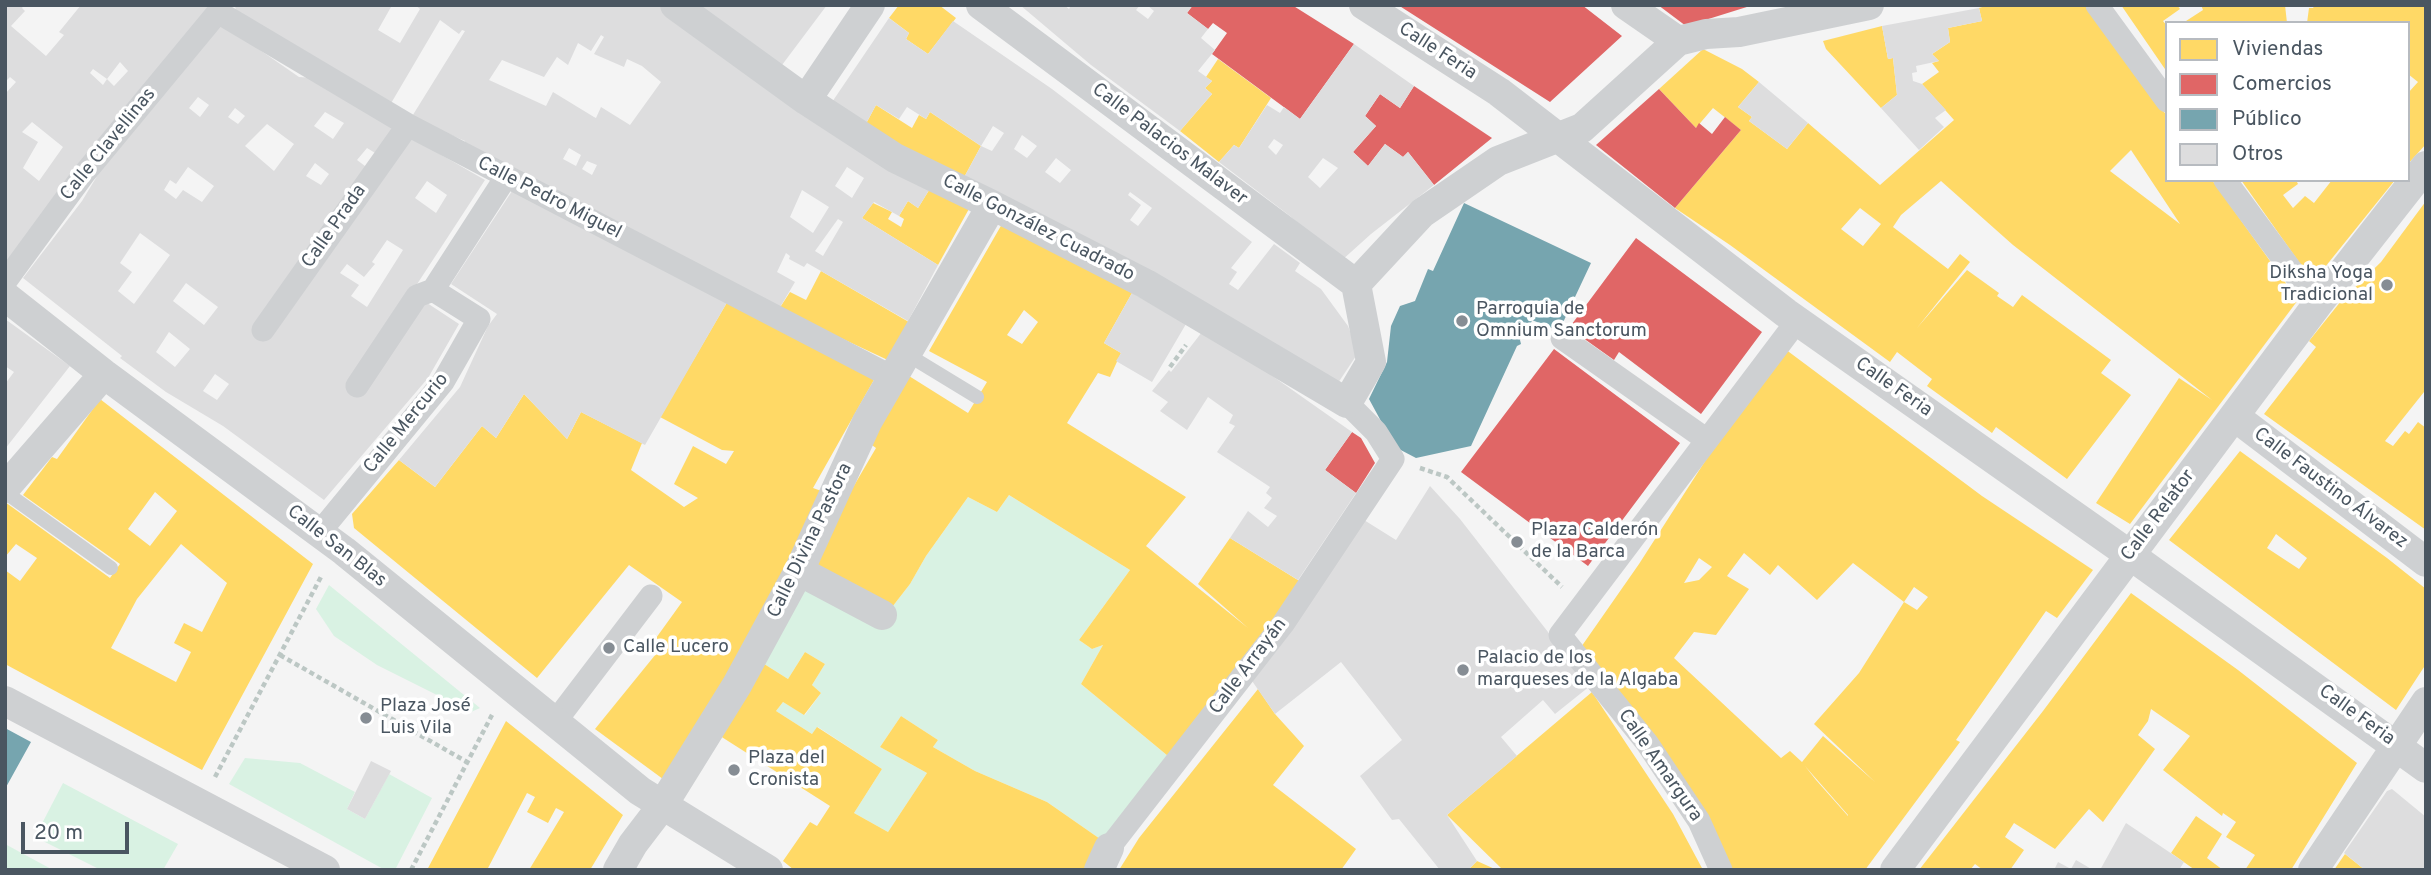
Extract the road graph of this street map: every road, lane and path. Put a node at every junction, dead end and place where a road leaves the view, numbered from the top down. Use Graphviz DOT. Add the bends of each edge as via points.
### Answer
graph roads {
  1 [pos="675,5"];
  2 [pos="870,5"];
  3 [pos="981,5"];
  4 [pos="1364,5"];
  5 [pos="1626,5"];
  6 [pos="1869,5"];
  7 [pos="2097,5"];
  8 [pos="219,9"];
  9 [pos="1813,11"];
  10 [pos="1678,41"];
  11 [pos="2165,98"];
  12 [pos="806,100"];
  13 [pos="408,125"];
  14 [pos="1559,138"];
  15 [pos="2426,166"];
  16 [pos="506,177"];
  17 [pos="2226,182"];
  18 [pos="992,205"];
  19 [pos="5,282"];
  20 [pos="1356,284"];
  21 [pos="433,290"];
  22 [pos="5,296"];
  23 [pos="2316,305"];
  24 [pos="1797,321"];
  25 [pos="262,330"];
  26 [pos="1562,338"];
  27 [pos="901,366"];
  28 [pos="104,374"];
  29 [pos="356,386"];
  30 [pos="977,397"];
  31 [pos="1347,402"];
  32 [pos="2234,416"];
  33 [pos="1707,440"];
  34 [pos="1404,462"];
  35 [pos="5,490"];
  36 [pos="319,533"];
  37 [pos="344,551"];
  38 [pos="2130,555"];
  39 [pos="2426,562"];
  40 [pos="111,568"];
  41 [pos="799,571"];
  42 [pos="651,596"];
  43 [pos="1582,606"];
  44 [pos="882,615"];
  45 [pos="280,655"];
  46 [pos="508,685"];
  47 [pos="5,701"];
  48 [pos="2426,702"];
  49 [pos="555,722"];
  50 [pos="2397,746"];
  51 [pos="467,762"];
  52 [pos="2426,768"];
  53 [pos="215,777"];
  54 [pos="662,806"];
  55 [pos="1104,859"];
  56 [pos="325,870"];
  57 [pos="411,870"];
  58 [pos="618,870"];
  59 [pos="768,870"];
  60 [pos="1721,870"];
  61 [pos="1895,870"];
  62 [pos="2314,870"];
  1 -- 12 [label="street, Calle González Cuadrado"];
  2 -- 12 [label="street"];
  3 -- 20 [label="street, Calle Palacios Malaver"];
  4 -- 14 [label="street, Calle Feria" via="1500,92"];
  5 -- 10 [label="street"];
  6 -- 9 [label="street"];
  7 -- 11 [label="street"];
  8 -- 13 [label="street, Calle Pedro Miguel"];
  8 -- 19 [label="street, Calle Clavellinas" via="84,174"];
  9 -- 10 [label="street" via="1739,32"];
  10 -- 14 [label="street" via="1581,128"];
  12 -- 18 [label="street, Calle González Cuadrado" via="895,158"];
  13 -- 16 [label="street, Calle Pedro Miguel"];
  13 -- 25 [label="street, Calle Prada"];
  14 -- 20 [label="street" via="1498,161 1422,214"];
  14 -- 24 [label="street, Calle Feria"];
  15 -- 23 [label="street, Calle Relator"];
  16 -- 21 [label="street"];
  16 -- 27 [label="street, Calle Pedro Miguel"];
  17 -- 23 [label="street"];
  18 -- 27 [label="street, Calle Divina Pastora"];
  18 -- 31 [label="street, Calle González Cuadrado" via="1146,284"];
  20 -- 31 [label="street" via="1371,362"];
  21 -- 29 [label="street" via="417,296"];
  21 -- 36 [label="street, Calle Mercurio" via="479,319 443,383"];
  22 -- 28 [label="street, Calle San Blas"];
  23 -- 32 [label="street, Calle Relator"];
  24 -- 33 [label="street"];
  24 -- 38 [label="street, Calle Feria"];
  26 -- 33 [label="street"];
  27 -- 30 [label="lane"];
  27 -- 41 [label="street, Calle Divina Pastora" via="867,422"];
  28 -- 35 [label="street"];
  28 -- 36 [label="street, Calle San Blas"];
  31 -- 34 [label="street, Calle González Cuadrado"];
  32 -- 38 [label="street, Calle Relator"];
  32 -- 39 [label="street, Calle Faustino Álvarez"];
  33 -- 43 [label="street"];
  34 -- 43 [label="path" via="1447,477"];
  34 -- 55 [label="street, Calle Arrayán"];
  35 -- 40 [label="lane"];
  36 -- 37 [label="street, Calle San Blas"];
  37 -- 45 [label="path" via="323,572"];
  37 -- 46 [label="street, Calle San Blas"];
  38 -- 50 [label="street, Calle Feria"];
  38 -- 61 [label="street, Calle Relator"];
  41 -- 44 [label="street"];
  41 -- 54 [label="street, Calle Divina Pastora" via="737,685"];
  42 -- 49 [label="street"];
  43 -- 60 [label="street, Calle Amargura" via="1560,635 1647,744 1699,821"];
  45 -- 51 [label="path"];
  45 -- 53 [label="path"];
  46 -- 49 [label="street, Calle San Blas"];
  46 -- 51 [label="path"];
  47 -- 56 [label="street"];
  48 -- 50 [label="street"];
  49 -- 54 [label="street, Calle San Blas"];
  50 -- 52 [label="street, Calle Feria"];
  50 -- 62 [label="street"];
  51 -- 57 [label="path"];
  54 -- 58 [label="street, Calle Divina Pastora"];
  54 -- 59 [label="street, Calle San Blas"];
}
